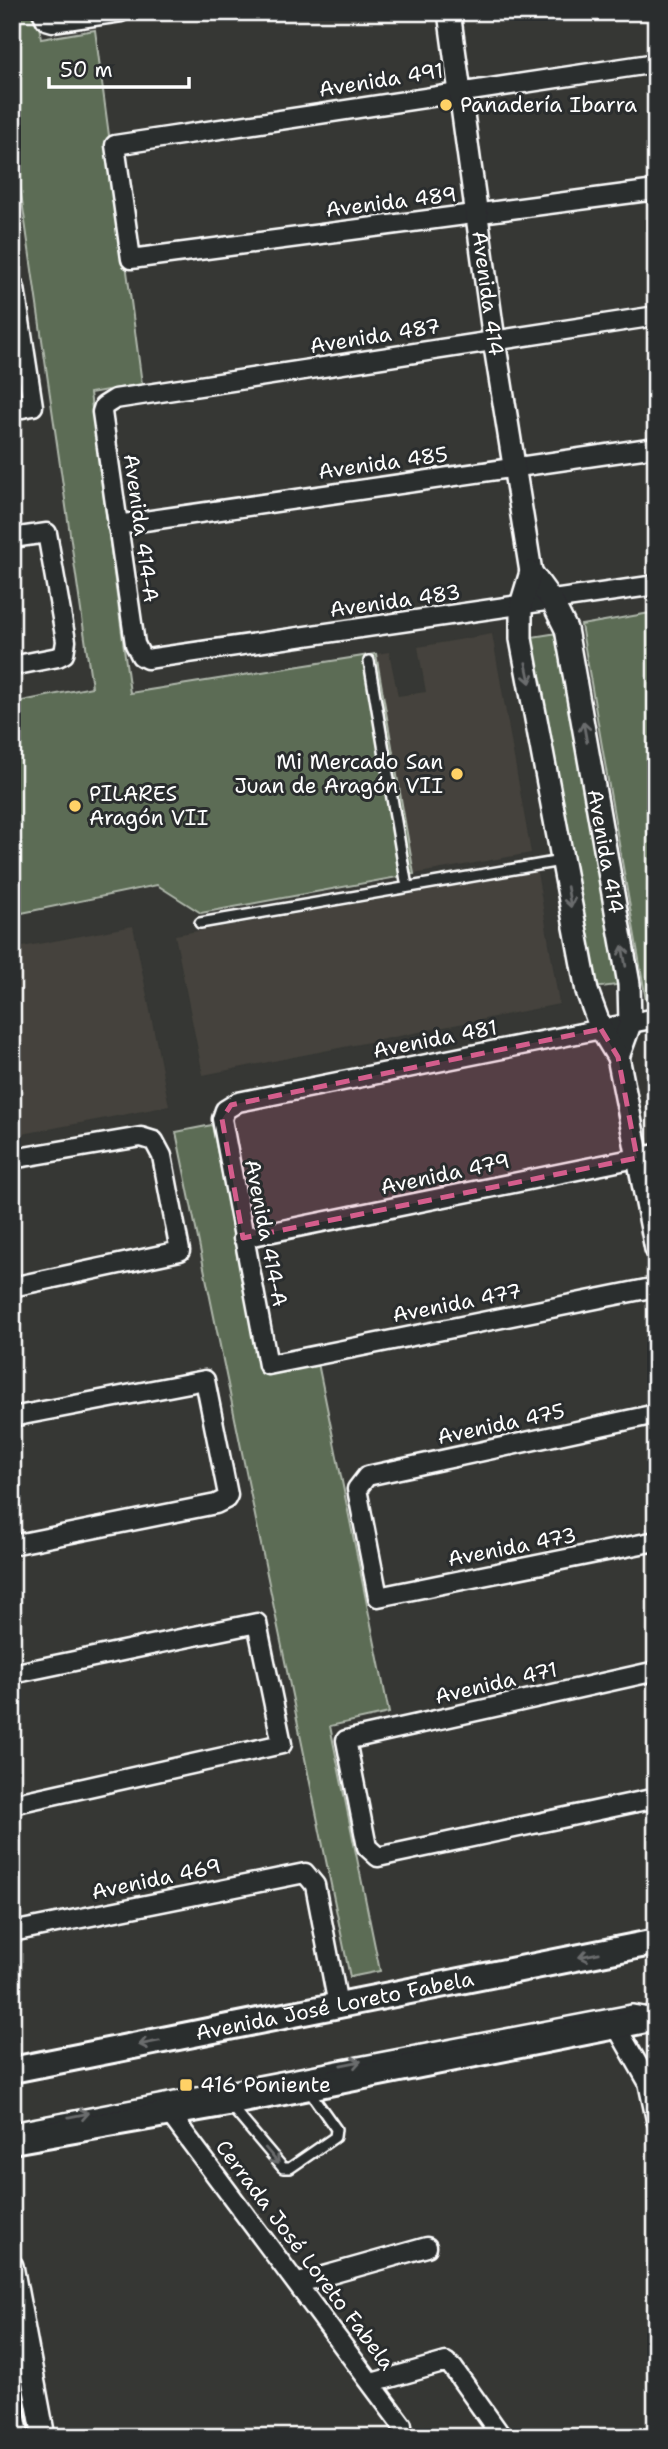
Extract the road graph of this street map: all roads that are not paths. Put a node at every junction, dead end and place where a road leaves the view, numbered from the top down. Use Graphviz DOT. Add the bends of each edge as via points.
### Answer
graph roads {
  1 [pos="121,12"];
  2 [pos="449,12"];
  3 [pos="44,16"];
  4 [pos="656,63"];
  5 [pos="460,90"];
  6 [pos="656,190"];
  7 [pos="477,214"];
  8 [pos="131,259"];
  9 [pos="13,288"];
  10 [pos="656,316"];
  11 [pos="494,340"];
  12 [pos="104,406"];
  13 [pos="12,410"];
  14 [pos="656,447"];
  15 [pos="514,467"];
  16 [pos="117,525"];
  17 [pos="12,538"];
  18 [pos="531,572"];
  19 [pos="656,585"];
  20 [pos="552,601"];
  21 [pos="520,606"];
  22 [pos="141,656"];
  23 [pos="369,661"];
  24 [pos="12,666"];
  25 [pos="563,860"];
  26 [pos="407,887"];
  27 [pos="200,923"];
  28 [pos="656,1018"];
  29 [pos="630,1024"];
  30 [pos="601,1029"];
  31 [pos="618,1056"];
  32 [pos="225,1110"];
  33 [pos="646,1156"];
  34 [pos="12,1160"];
  35 [pos="243,1238"];
  36 [pos="656,1249"];
  37 [pos="12,1286"];
  38 [pos="656,1287"];
  39 [pos="268,1365"];
  40 [pos="656,1415"];
  41 [pos="12,1417"];
  42 [pos="656,1541"];
  43 [pos="12,1545"];
  44 [pos="378,1597"];
  45 [pos="656,1671"];
  46 [pos="12,1674"];
  47 [pos="656,1798"];
  48 [pos="12,1804"];
  49 [pos="12,1932"];
  50 [pos="656,1942"];
  51 [pos="338,2005"];
  52 [pos="656,2016"];
  53 [pos="616,2026"];
  54 [pos="12,2070"];
  55 [pos="307,2087"];
  56 [pos="228,2103"];
  57 [pos="170,2113"];
  58 [pos="656,2120"];
  59 [pos="12,2127"];
  60 [pos="12,2141"];
  61 [pos="427,2247"];
  62 [pos="12,2266"];
  63 [pos="299,2283"];
  64 [pos="15,2293"];
  65 [pos="22,2370"];
  66 [pos="372,2383"];
  67 [pos="12,2405"];
  68 [pos="402,2424"];
  69 [pos="18,2437"];
  70 [pos="44,2437"];
  71 [pos="502,2437"];
  1 -- 3 [label="street" via="52,22"];
  2 -- 5 [label="street, Avenida 414"];
  4 -- 5 [label="street, Avenida 491"];
  5 -- 7 [label="street, Avenida 414"];
  5 -- 8 [label="street, Avenida 491" via="115,145"];
  6 -- 7 [label="street, Avenida 489"];
  7 -- 8 [label="street, Avenida 489"];
  7 -- 11 [label="street, Avenida 414"];
  9 -- 13 [label="street" via="33,406"];
  10 -- 11 [label="street, Avenida 487"];
  11 -- 12 [label="street, Avenida 487" via="115,399"];
  11 -- 15 [label="street, Avenida 414"];
  12 -- 16 [label="street, Avenida 414-A"];
  14 -- 15 [label="street, Avenida 485"];
  15 -- 16 [label="street, Avenida 485"];
  15 -- 18 [label="street, Avenida 414"];
  16 -- 22 [label="street, Avenida 414-A" via="135,644"];
  17 -- 24 [label="street" via="47,533 66,640 64,654"];
  18 -- 20 [label="street, Avenida 414"];
  18 -- 21 [label="street, Avenida 414"];
  19 -- 20 [label="street, Avenida 483"];
  20 -- 21 [label="street, Avenida 483"];
  29 -- 20 [label="street, Avenida 414, one-way" via="629,984 568,641"];
  21 -- 22 [label="street, Avenida 483" via="153,659"];
  21 -- 25 [label="street, Avenida 414, one-way" via="521,639"];
  23 -- 26 [label="lane"];
  25 -- 26 [label="lane"];
  25 -- 30 [label="street, Avenida 414, one-way" via="587,991"];
  26 -- 27 [label="lane"];
  28 -- 29 [label="street, Avenida 481"];
  29 -- 30 [label="street, Avenida 481"];
  29 -- 31 [label="street, Avenida 414"];
  30 -- 31 [label="street, Avenida 414"];
  30 -- 32 [label="street, Avenida 481" via="238,1102"];
  31 -- 33 [label="street, Avenida 414"];
  32 -- 35 [label="street, Avenida 414-A" via="223,1129"];
  33 -- 35 [label="street, Avenida 479"];
  33 -- 36 [label="street, Avenida 414"];
  34 -- 37 [label="street" via="141,1137 153,1141 162,1156 180,1251"];
  35 -- 39 [label="street, Avenida 414-A"];
  38 -- 39 [label="street, Avenida 477"];
  40 -- 44 [label="street, Avenida 475" via="367,1476 359,1483 357,1496"];
  41 -- 43 [label="street" via="205,1380 228,1489 226,1499"];
  42 -- 44 [label="street, Avenida 473"];
  45 -- 47 [label="street, Avenida 471" via="346,1740 367,1847 373,1855"];
  46 -- 48 [label="street" via="257,1623 282,1744"];
  49 -- 51 [label="street, Avenida 469" via="300,1873 309,1875 315,1885"];
  50 -- 51 [label="main road, Avenida José Loreto Fabela, one-way"];
  51 -- 54 [label="main road, Avenida José Loreto Fabela, one-way"];
  52 -- 53 [label="main road"];
  59 -- 52 [label="lane, one-way" via="632,2010"];
  53 -- 55 [label="main road"];
  53 -- 58 [label="street" via="648,2082"];
  55 -- 56 [label="main road"];
  56 -- 55 [label="lane, one-way" via="283,2168 290,2168 335,2137 336,2129"];
  56 -- 57 [label="main road"];
  57 -- 60 [label="main road"];
  57 -- 63 [label="street, Cerrada José Loreto Fabela"];
  61 -- 63 [label="street"];
  62 -- 64 [label="street"];
  63 -- 66 [label="street, Cerrada José Loreto Fabela"];
  64 -- 65 [label="street"];
  65 -- 70 [label="street"];
  66 -- 68 [label="street, Cerrada José Loreto Fabela"];
  66 -- 71 [label="street" via="446,2362"];
  67 -- 69 [label="street"];
}
